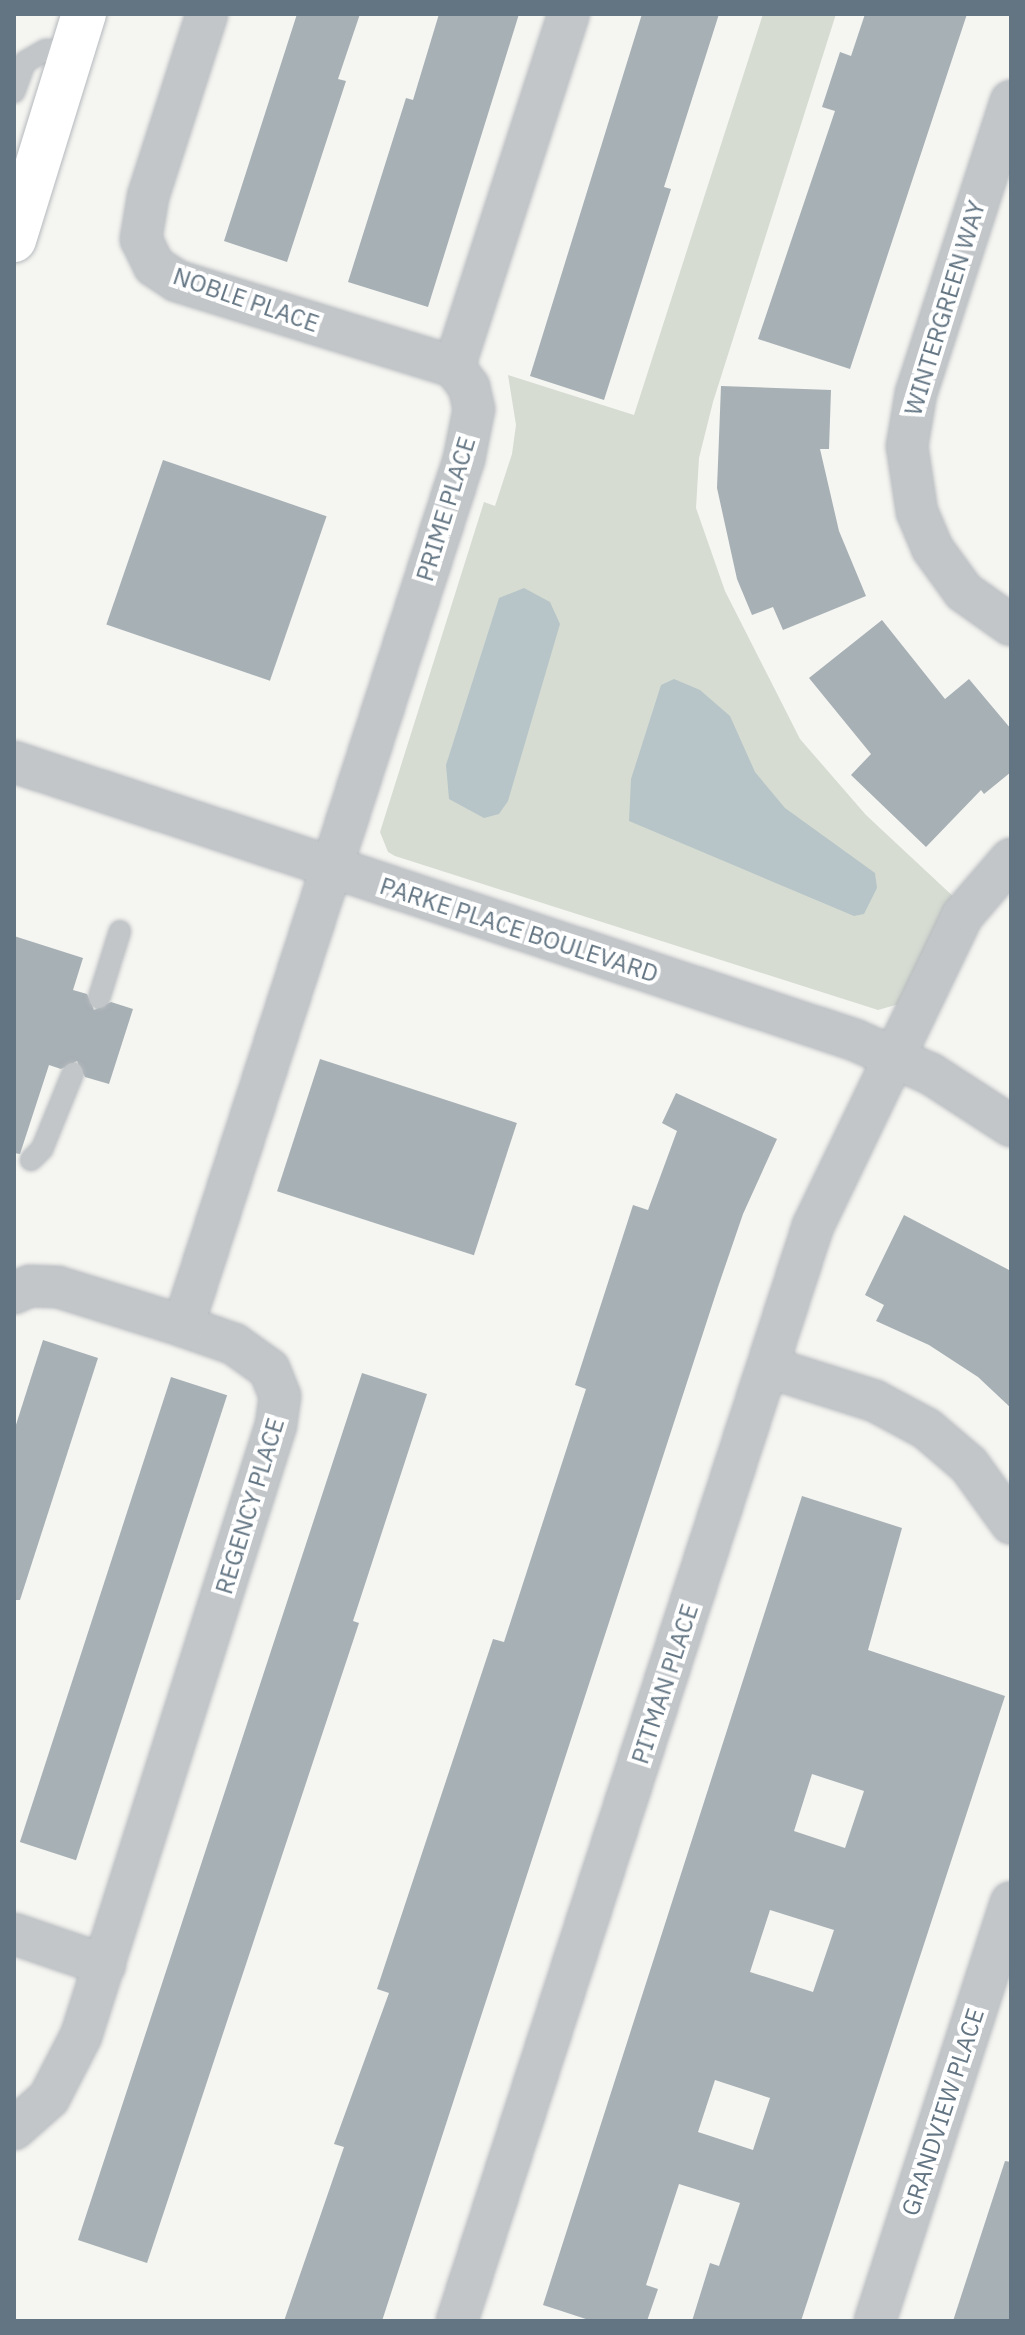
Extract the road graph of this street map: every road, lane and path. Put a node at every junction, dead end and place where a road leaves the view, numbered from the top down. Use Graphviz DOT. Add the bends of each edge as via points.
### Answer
graph roads {
  1 [pos="207,14"];
  2 [pos="569,14"];
  3 [pos="78,32"];
  4 [pos="14,92"];
  5 [pos="1011,101"];
  6 [pos="18,212"];
  7 [pos="454,367"];
  8 [pos="1011,625"];
  9 [pos="14,762"];
  10 [pos="1011,859"];
  11 [pos="332,869"];
  12 [pos="120,931"];
  13 [pos="99,998"];
  14 [pos="896,1057"];
  15 [pos="73,1073"];
  16 [pos="1011,1126"];
  17 [pos="31,1160"];
  18 [pos="14,1293"];
  19 [pos="183,1326"];
  20 [pos="768,1367"];
  21 [pos="1011,1523"];
  22 [pos="1011,1903"];
  23 [pos="14,1934"];
  24 [pos="105,1965"];
  25 [pos="14,2129"];
  26 [pos="457,2321"];
  27 [pos="875,2321"];
  1 -- 7 [label="street, NOBLE PLACE" via="148,197 141,239 154,266 177,281"];
  2 -- 7 [label="street"];
  3 -- 4 [label="lane" via="25,62"];
  3 -- 6 [label="main road"];
  5 -- 8 [label="street, WINTERGREEN WAY" via="916,393 907,446 917,512 932,548 964,592"];
  7 -- 11 [label="street, PRIME PLACE" via="471,398 470,434"];
  9 -- 11 [label="street, PARKE PLACE BOULEVARD"];
  10 -- 14 [label="street, PITMAN PLACE" via="962,916"];
  11 -- 14 [label="street, PARKE PLACE BOULEVARD"];
  11 -- 19 [label="street"];
  12 -- 13 [label="lane"];
  14 -- 16 [label="street, PARKE PLACE BOULEVARD"];
  14 -- 20 [label="street, PITMAN PLACE" via="813,1226"];
  15 -- 17 [label="lane" via="42,1149"];
  18 -- 19 [label="street, REGENCY PLACE" via="30,1286 58,1287"];
  19 -- 24 [label="street, REGENCY PLACE" via="234,1344 259,1360 276,1382 279,1411"];
  20 -- 21 [label="street" via="875,1401 927,1429 969,1465"];
  20 -- 26 [label="street, PITMAN PLACE"];
  22 -- 27 [label="street, GRANDVIEW PLACE"];
  23 -- 24 [label="street"];
  24 -- 25 [label="street, REGENCY PLACE" via="60,2083"];
}
